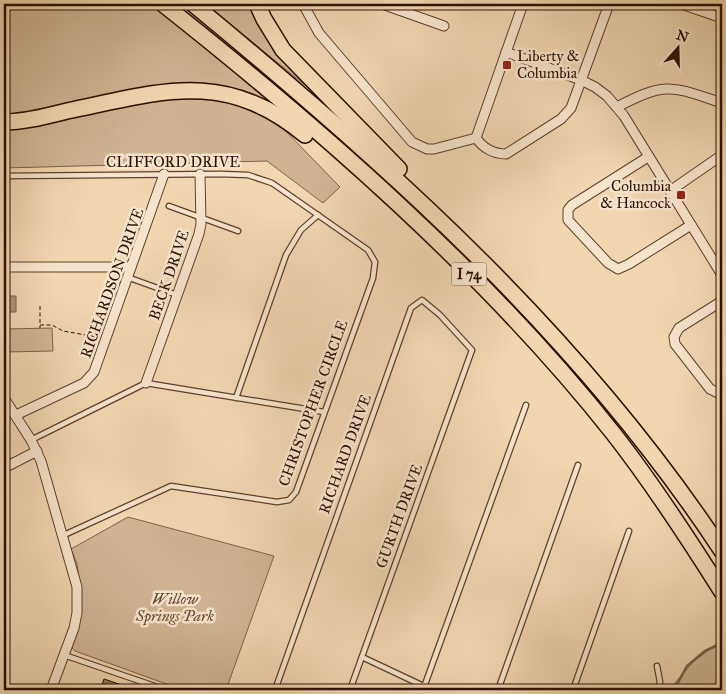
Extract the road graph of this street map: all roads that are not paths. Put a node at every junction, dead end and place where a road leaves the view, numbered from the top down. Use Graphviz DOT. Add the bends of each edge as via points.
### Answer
graph roads {
  1 [pos="163,4"];
  2 [pos="194,4"];
  3 [pos="257,4"];
  4 [pos="303,4"];
  5 [pos="382,4"];
  6 [pos="523,4"];
  7 [pos="609,4"];
  8 [pos="681,4"];
  9 [pos="722,18"];
  10 [pos="444,26"];
  11 [pos="506,52"];
  12 [pos="582,80"];
  13 [pos="722,104"];
  14 [pos="617,107"];
  15 [pos="4,122"];
  16 [pos="476,138"];
  17 [pos="722,155"];
  18 [pos="648,157"];
  19 [pos="164,174"];
  20 [pos="200,174"];
  21 [pos="4,176"];
  22 [pos="670,191"];
  23 [pos="169,206"];
  24 [pos="318,215"];
  25 [pos="201,217"];
  26 [pos="691,225"];
  27 [pos="238,230"];
  28 [pos="434,239"];
  29 [pos="460,239"];
  30 [pos="374,260"];
  31 [pos="720,265"];
  32 [pos="4,267"];
  33 [pos="131,267"];
  34 [pos="722,275"];
  35 [pos="128,277"];
  36 [pos="177,294"];
  37 [pos="722,301"];
  38 [pos="472,350"];
  39 [pos="146,383"];
  40 [pos="722,395"];
  41 [pos="4,398"];
  42 [pos="236,398"];
  43 [pos="526,405"];
  44 [pos="324,412"];
  45 [pos="16,415"];
  46 [pos="32,440"];
  47 [pos="37,451"];
  48 [pos="578,466"];
  49 [pos="4,468"];
  50 [pos="629,531"];
  51 [pos="64,535"];
  52 [pos="722,551"];
  53 [pos="722,592"];
  54 [pos="64,655"];
  55 [pos="362,656"];
  56 [pos="657,666"];
  57 [pos="424,689"];
  58 [pos="52,690"];
  59 [pos="166,690"];
  60 [pos="275,690"];
  61 [pos="350,690"];
  62 [pos="432,690"];
  63 [pos="498,690"];
  64 [pos="573,690"];
  65 [pos="658,690"];
  1 -- 28 [label="highway, I 74" via="281,100"];
  2 -- 29 [label="highway, I 74" via="332,121"];
  3 -- 29 [label="highway" via="283,50 410,180"];
  4 -- 16 [label="street" via="319,33 412,142 434,149"];
  5 -- 10 [label="street"];
  6 -- 11 [label="street"];
  7 -- 12 [label="street"];
  8 -- 9 [label="street"];
  11 -- 12 [label="street"];
  11 -- 16 [label="street"];
  12 -- 14 [label="street" via="607,96"];
  12 -- 16 [label="street" via="568,113 510,153 492,151"];
  13 -- 14 [label="street" via="671,87"];
  14 -- 18 [label="street"];
  15 -- 28 [label="highway" via="28,120 172,90 224,93 280,116"];
  17 -- 22 [label="street"];
  18 -- 22 [label="street"];
  18 -- 26 [label="street" via="572,205 568,210 568,220 608,263 618,268"];
  19 -- 20 [label="lane, CLIFFORD DRIVE"];
  19 -- 21 [label="lane, CLIFFORD DRIVE"];
  19 -- 33 [label="street, RICHARDSON DRIVE"];
  20 -- 24 [label="lane, CLIFFORD DRIVE" via="258,177"];
  20 -- 25 [label="street, BECK DRIVE"];
  22 -- 26 [label="street"];
  23 -- 25 [label="lane"];
  24 -- 30 [label="lane, CLIFFORD DRIVE" via="368,250"];
  24 -- 42 [label="lane" via="301,230 286,255"];
  25 -- 27 [label="lane"];
  25 -- 36 [label="street, BECK DRIVE" via="199,234"];
  26 -- 31 [label="street"];
  28 -- 53 [label="highway, I 74" via="521,327 613,434 686,535"];
  29 -- 52 [label="highway, I 74" via="519,297 597,385 675,484"];
  30 -- 44 [label="lane, CHRISTOPHER CIRCLE" via="373,278"];
  31 -- 34 [label="street"];
  32 -- 33 [label="street"];
  33 -- 35 [label="street, RICHARDSON DRIVE"];
  35 -- 36 [label="lane"];
  35 -- 45 [label="street, RICHARDSON DRIVE" via="91,377"];
  36 -- 39 [label="street, BECK DRIVE"];
  37 -- 40 [label="street" via="679,328 674,337 710,389"];
  38 -- 55 [label="lane, GURTH DRIVE"];
  38 -- 60 [label="lane, RICHARD DRIVE" via="426,302 419,300 411,308"];
  39 -- 42 [label="lane"];
  39 -- 46 [label="lane"];
  41 -- 45 [label="street"];
  42 -- 44 [label="lane"];
  43 -- 57 [label="lane"];
  44 -- 51 [label="lane, CHRISTOPHER CIRCLE" via="296,492 286,501 171,486"];
  45 -- 46 [label="street"];
  46 -- 47 [label="street"];
  47 -- 49 [label="street"];
  47 -- 51 [label="street"];
  48 -- 63 [label="lane"];
  50 -- 64 [label="lane"];
  51 -- 54 [label="street" via="78,599 74,628"];
  54 -- 58 [label="street"];
  54 -- 59 [label="lane"];
  55 -- 57 [label="lane"];
  55 -- 61 [label="lane, GURTH DRIVE"];
  56 -- 65 [label="lane"];
  57 -- 62 [label="lane"];
}
